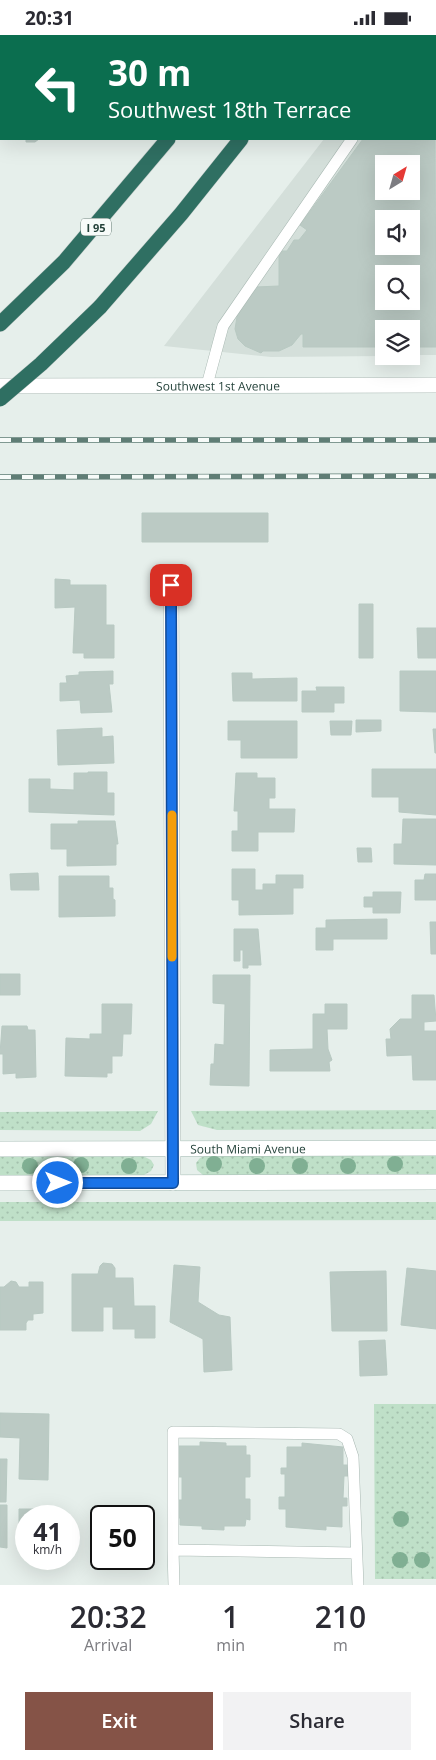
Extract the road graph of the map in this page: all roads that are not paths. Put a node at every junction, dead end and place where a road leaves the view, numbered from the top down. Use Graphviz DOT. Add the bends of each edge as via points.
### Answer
graph roads {
  1 [pos="167,140"];
  2 [pos="240,140"];
  3 [pos="351,140"];
  4 [pos="0,324"];
  5 [pos="207,385"];
  6 [pos="436,385"];
  7 [pos="0,386"];
  8 [pos="0,399"];
  9 [pos="171,585"];
  10 [pos="436,1148"];
  11 [pos="0,1149"];
  12 [pos="173,1149"];
  13 [pos="436,1181"];
  14 [pos="0,1183"];
  15 [pos="173,1183"];
  16 [pos="173,1555"];
  17 [pos="356,1556"];
  18 [pos="174,1585"];
  19 [pos="358,1585"];
  1 -- 4 [label="highway, I 95" via="98,225"];
  2 -- 8 [label="highway, bridge" via="100,307"];
  3 -- 5 [label="lane" via="223,326"];
  5 -- 6 [label="street, Southwest 1st Avenue"];
  5 -- 7 [label="street, Southwest 1st Avenue"];
  9 -- 12 [label="street"];
  10 -- 12 [label="street, South Miami Avenue"];
  11 -- 12 [label="street, South Miami Avenue"];
  12 -- 15 [label="street"];
  13 -- 15 [label="street"];
  14 -- 15 [label="street"];
  16 -- 17 [label="lane"];
  16 -- 17 [label="lane" via="173,1432 339,1434 347,1439 353,1457"];
  16 -- 18 [label="lane"];
  17 -- 19 [label="lane"];
}
